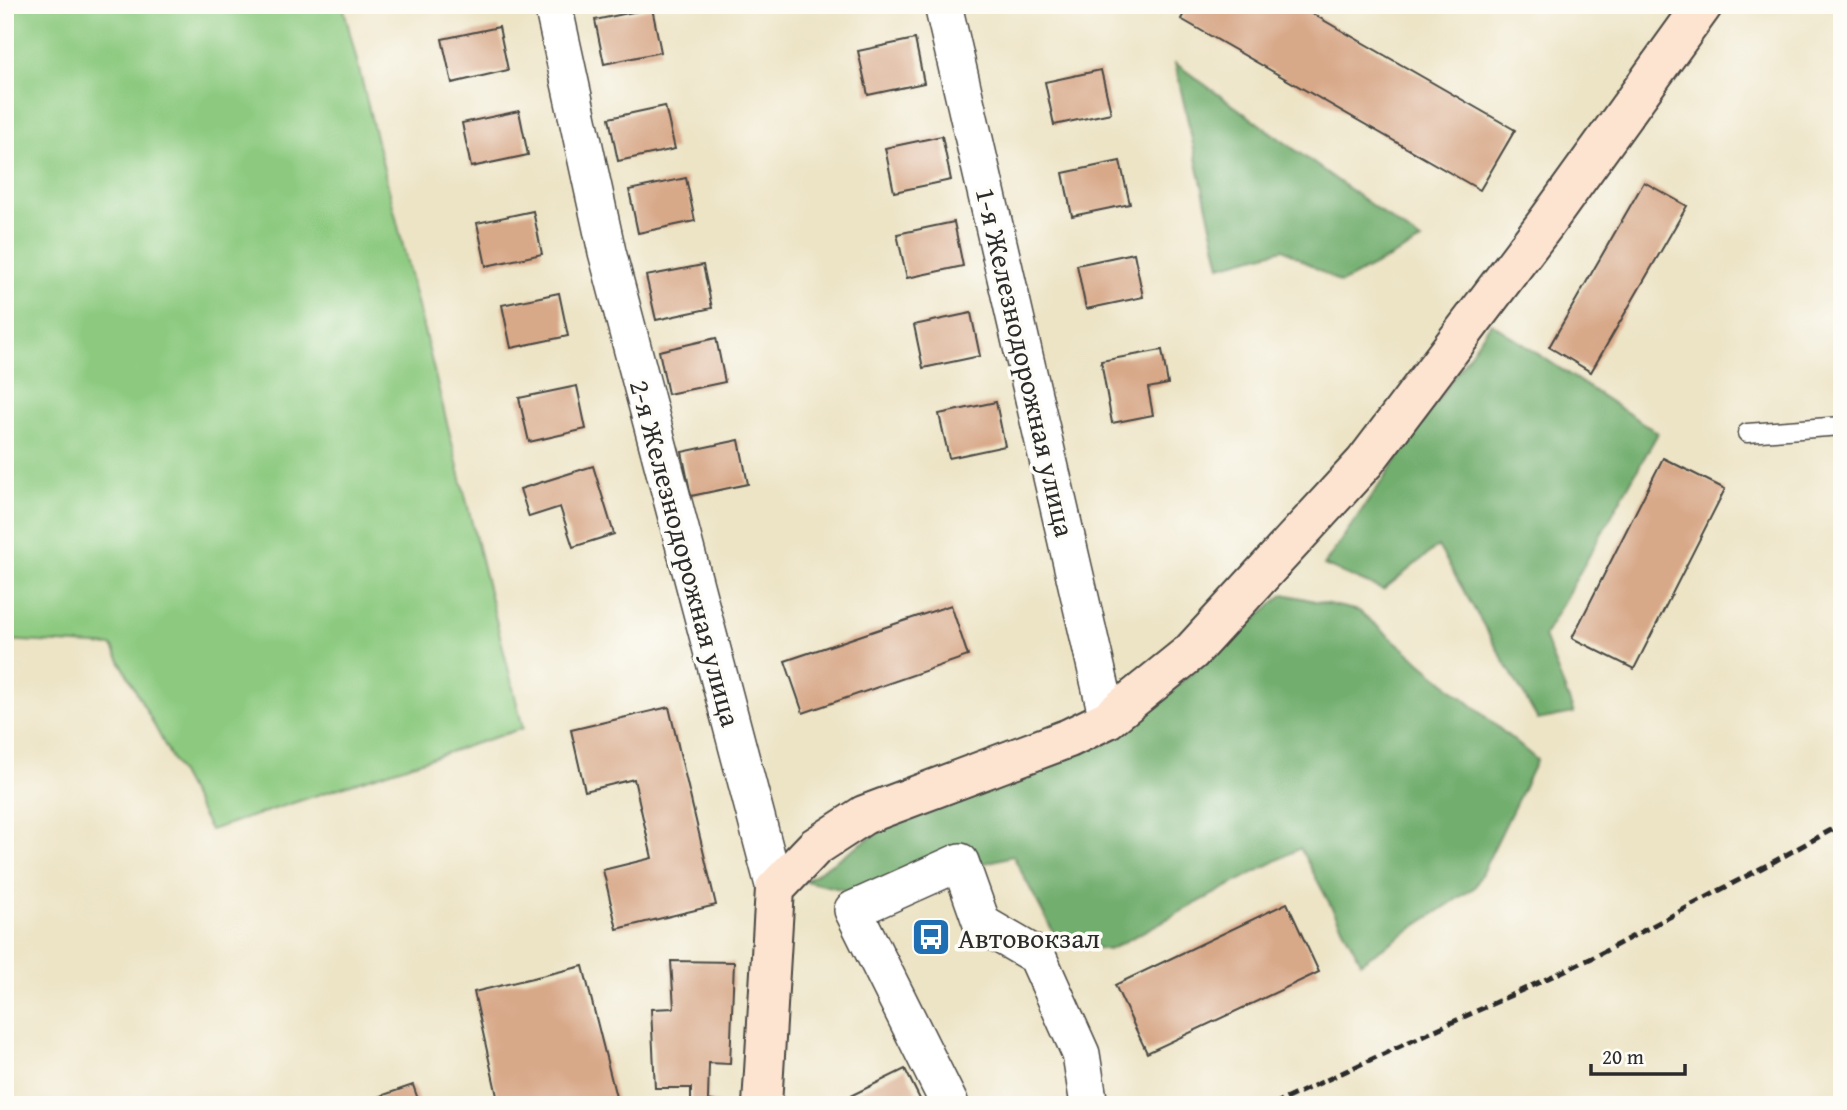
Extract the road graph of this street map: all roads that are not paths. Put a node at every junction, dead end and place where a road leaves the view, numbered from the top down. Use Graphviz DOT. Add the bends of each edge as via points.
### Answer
graph roads {
  1 [pos="553,5"];
  2 [pos="943,5"];
  3 [pos="1703,5"];
  4 [pos="1842,426"];
  5 [pos="1747,433"];
  6 [pos="1108,719"];
  7 [pos="775,889"];
  8 [pos="762,1105"];
  9 [pos="950,1105"];
  10 [pos="1089,1105"];
  1 -- 7 [label="street, 2-я Железнодорожная улица" via="607,252"];
  2 -- 6 [label="street, 1-я Железнодорожная улица"];
  3 -- 6 [label="street" via="1365,462 1191,652"];
  4 -- 5 [label="lane"];
  6 -- 7 [label="street" via="864,815 816,847"];
  7 -- 8 [label="street, 2-я Железнодорожная улица"];
  9 -- 10 [label="street" via="853,910 960,862 982,924 1037,956 1081,1054"];
}
